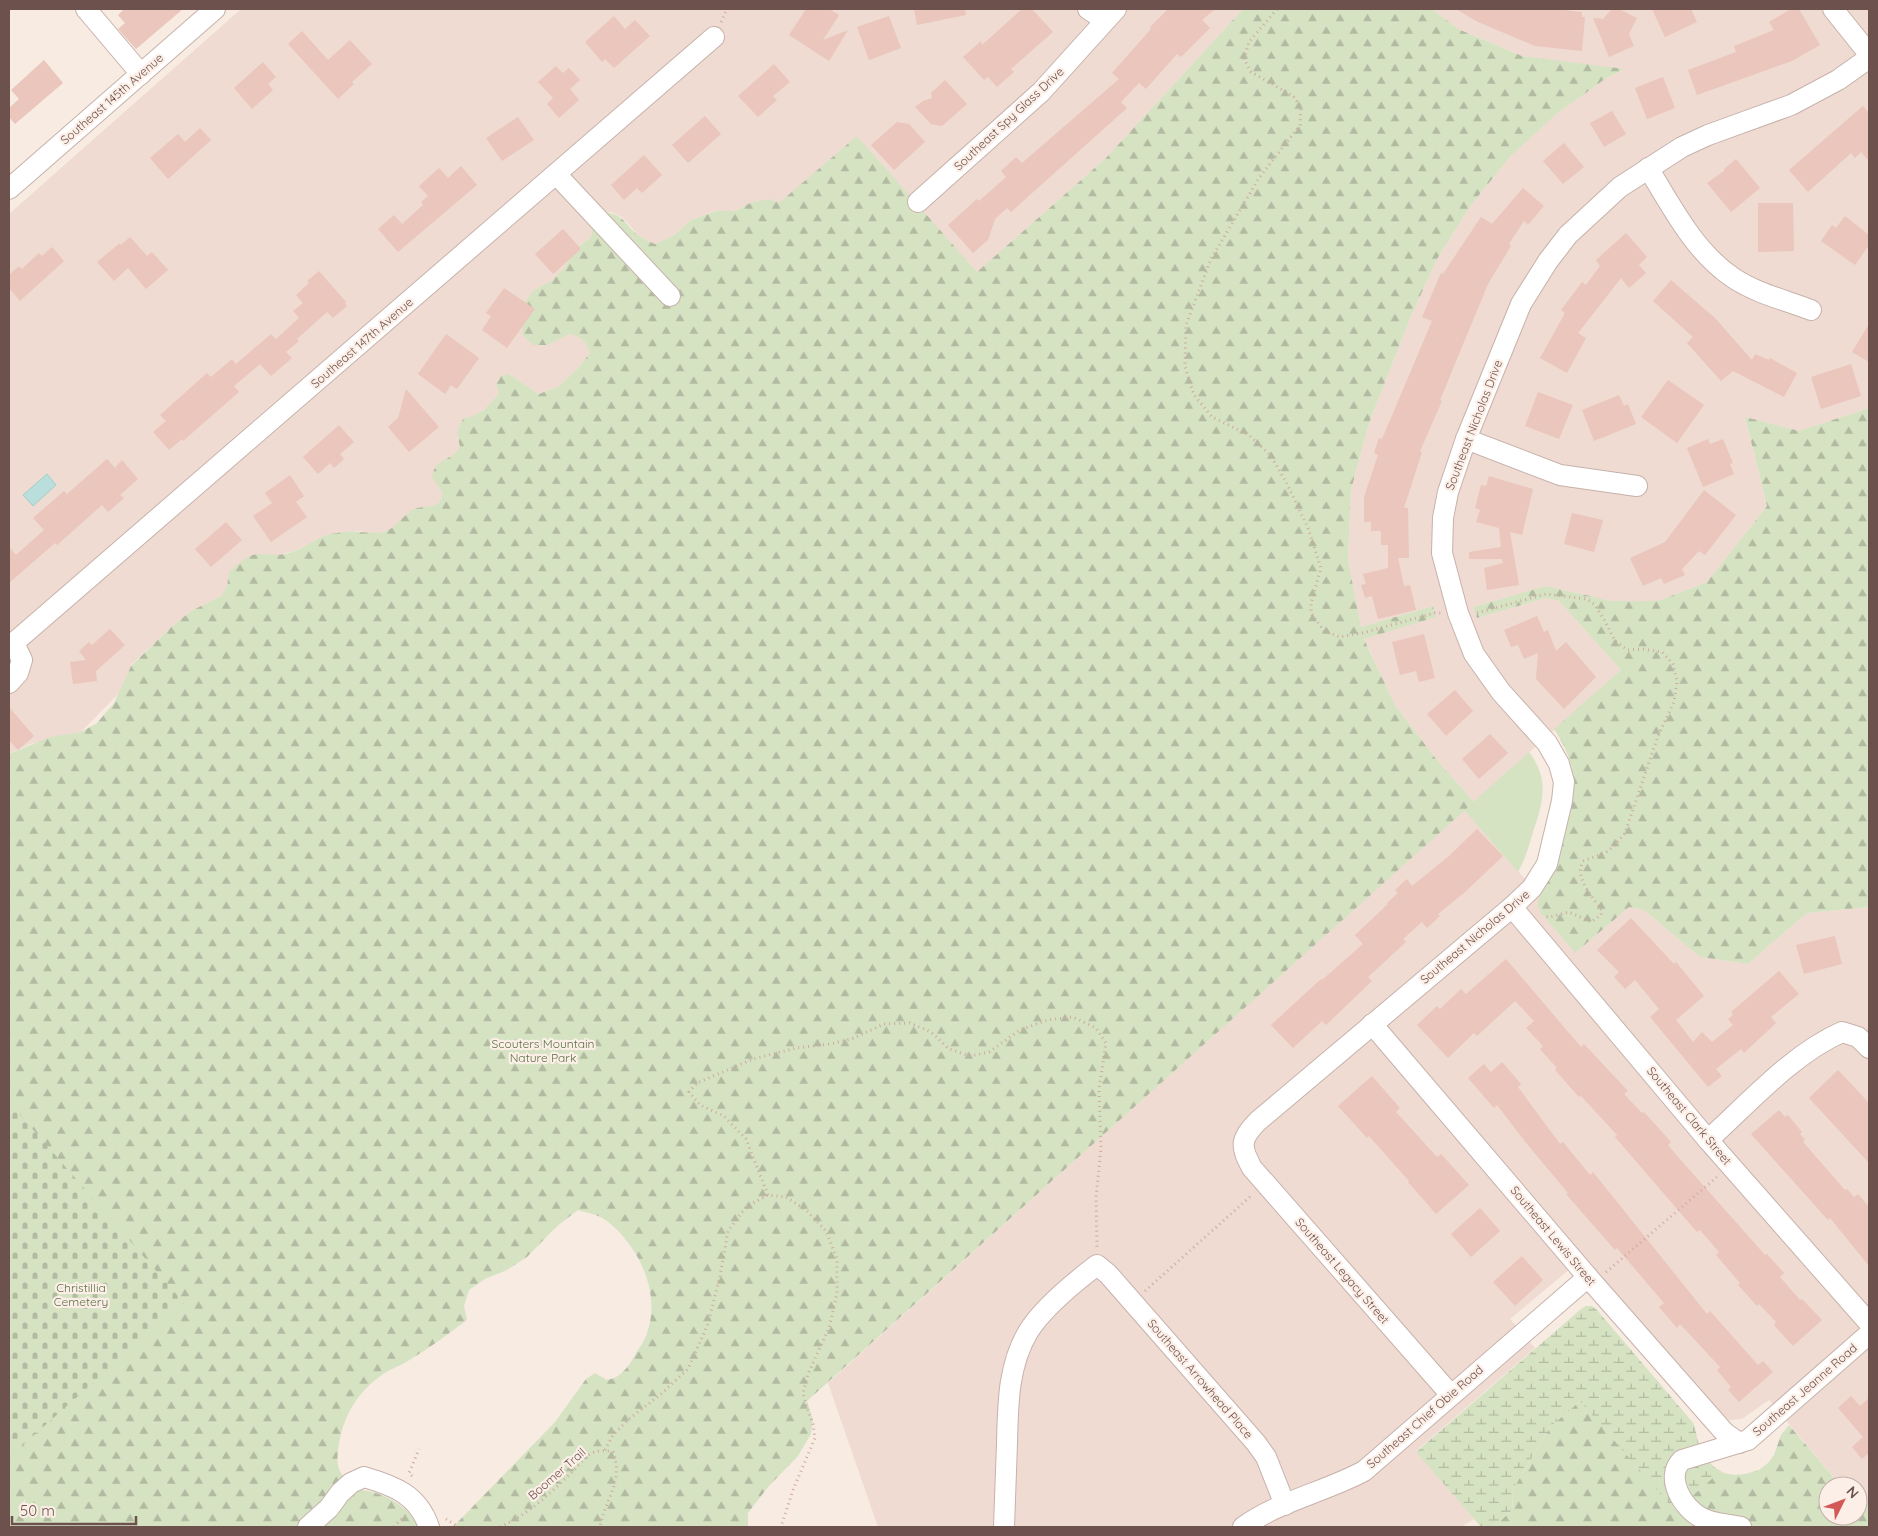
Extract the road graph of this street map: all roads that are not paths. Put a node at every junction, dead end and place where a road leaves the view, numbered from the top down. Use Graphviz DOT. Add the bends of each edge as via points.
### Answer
graph roads {
  1 [pos="86,9"];
  2 [pos="216,9"];
  3 [pos="1088,9"];
  4 [pos="1833,9"];
  5 [pos="1111,14"];
  6 [pos="714,37"];
  7 [pos="1869,54"];
  8 [pos="1869,58"];
  9 [pos="141,74"];
  10 [pos="1648,168"];
  11 [pos="556,174"];
  12 [pos="9,189"];
  13 [pos="918,202"];
  14 [pos="670,296"];
  15 [pos="1811,310"];
  16 [pos="1466,439"];
  17 [pos="1637,486"];
  18 [pos="11,645"];
  19 [pos="9,683"];
  20 [pos="1512,907"];
  21 [pos="1372,1024"];
  22 [pos="1869,1048"];
  23 [pos="1708,1140"];
  24 [pos="1242,1142"];
  25 [pos="1591,1280"];
  26 [pos="1869,1323"];
  27 [pos="1869,1334"];
  28 [pos="1451,1396"];
  29 [pos="1739,1443"];
  30 [pos="1285,1505"];
  31 [pos="436,1520"];
  32 [pos="308,1527"];
  33 [pos="1004,1527"];
  34 [pos="1243,1527"];
  35 [pos="1741,1527"];
  1 -- 9 [label="street"];
  2 -- 9 [label="street, Southeast 145th Avenue"];
  3 -- 5 [label="street"];
  4 -- 7 [label="street"];
  5 -- 13 [label="street, Southeast Spy Glass Drive" via="1041,92"];
  6 -- 11 [label="street, Southeast 147th Avenue"];
  8 -- 10 [label="street, Southeast Nicholas Drive" via="1838,80 1791,105 1708,135"];
  9 -- 12 [label="street, Southeast 145th Avenue"];
  10 -- 15 [label="street" via="1691,238 1709,259 1733,278 1756,290"];
  10 -- 16 [label="street, Southeast Nicholas Drive" via="1592,211 1548,261 1521,304"];
  11 -- 14 [label="street"];
  11 -- 18 [label="street, Southeast 147th Avenue"];
  16 -- 17 [label="street" via="1560,475"];
  16 -- 20 [label="street, Southeast Nicholas Drive" via="1443,518 1442,553 1458,613 1474,654 1501,692 1547,743 1559,764 1564,782 1547,864 1532,888"];
  18 -- 19 [label="street" via="22,660 18,673"];
  20 -- 21 [label="street, Southeast Nicholas Drive"];
  20 -- 23 [label="street, Southeast Clark Street"];
  21 -- 24 [label="street, Southeast Nicholas Drive" via="1258,1121"];
  21 -- 25 [label="street, Southeast Lewis Street"];
  22 -- 23 [label="street" via="1858,1037 1842,1032 1822,1041"];
  23 -- 26 [label="street, Southeast Clark Street"];
  24 -- 28 [label="street, Southeast Legacy Street" via="1252,1168"];
  25 -- 28 [label="street, Southeast Chief Obie Road"];
  25 -- 29 [label="street, Southeast Lewis Street" via="1725,1433"];
  27 -- 29 [label="street, Southeast Jeanne Road" via="1766,1425"];
  28 -- 30 [label="street, Southeast Chief Obie Road" via="1364,1471"];
  29 -- 35 [label="street, Southeast Jeanne Road" via="1682,1460 1674,1477 1686,1507 1703,1519"];
  30 -- 33 [label="street, Southeast Arrowhead Place" via="1266,1456 1256,1443 1108,1274 1097,1266 1040,1317 1015,1359 1009,1390"];
  30 -- 34 [label="street, Southeast Chief Obie Road"];
  31 -- 32 [label="street" via="400,1490 364,1477 351,1483"];
}
